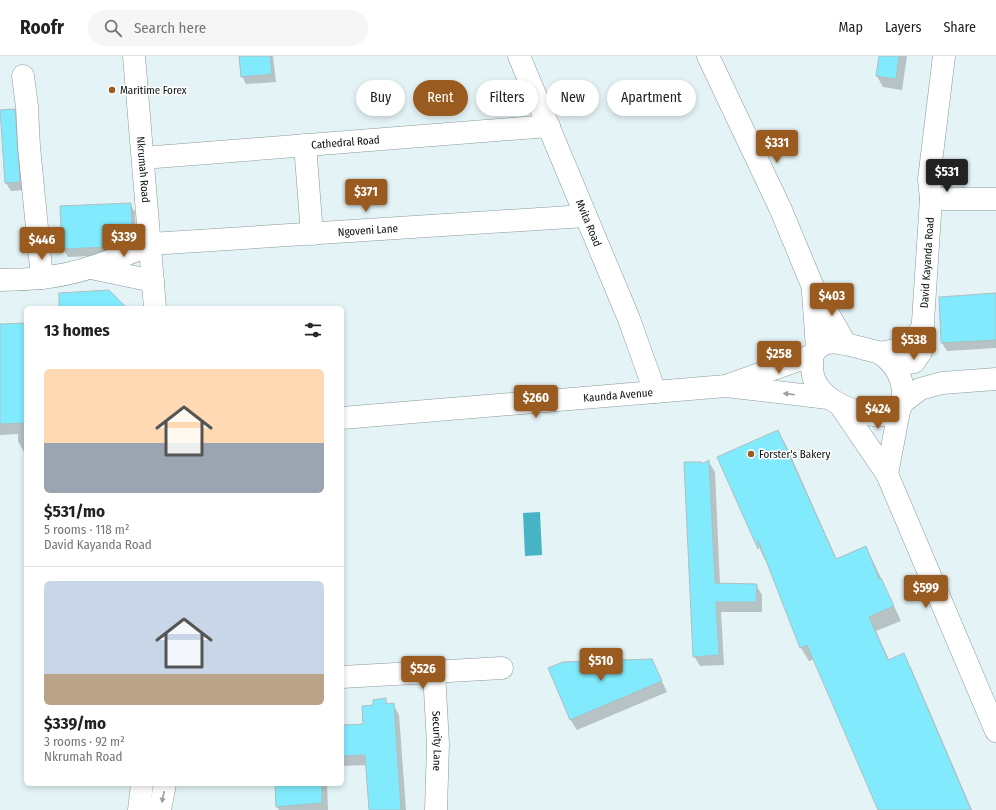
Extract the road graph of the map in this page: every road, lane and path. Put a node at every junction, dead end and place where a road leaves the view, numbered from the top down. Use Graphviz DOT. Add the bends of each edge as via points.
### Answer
graph roads {
  1 [pos="134,56"];
  2 [pos="519,56"];
  3 [pos="708,56"];
  4 [pos="944,56"];
  5 [pos="23,76"];
  6 [pos="549,126"];
  7 [pos="305,145"];
  8 [pos="143,158"];
  9 [pos="996,199"];
  10 [pos="931,200"];
  11 [pos="585,216"];
  12 [pos="312,234"];
  13 [pos="150,244"];
  14 [pos="87,268"];
  15 [pos="42,278"];
  16 [pos="0,280"];
  17 [pos="153,281"];
  18 [pos="813,287"];
  19 [pos="155,306"];
  20 [pos="845,343"];
  21 [pos="815,352"];
  22 [pos="890,363"];
  23 [pos="996,379"];
  24 [pos="971,380"];
  25 [pos="726,386"];
  26 [pos="655,392"];
  27 [pos="834,402"];
  28 [pos="901,407"];
  29 [pos="344,418"];
  30 [pos="887,474"];
  31 [pos="502,668"];
  32 [pos="434,672"];
  33 [pos="344,677"];
  34 [pos="996,731"];
  35 [pos="142,786"];
  36 [pos="165,786"];
  37 [pos="139,810"];
  38 [pos="160,810"];
  39 [pos="436,810"];
  1 -- 8 [label="street, Nkrumah Road"];
  2 -- 6 [label="street, Mvita Road"];
  3 -- 18 [label="street" via="781,210"];
  4 -- 10 [label="street, David Kayanda Road" via="929,179"];
  5 -- 15 [label="street"];
  6 -- 7 [label="street, Cathedral Road"];
  6 -- 11 [label="street, Mvita Road"];
  7 -- 8 [label="street, Cathedral Road"];
  7 -- 12 [label="street"];
  8 -- 13 [label="street, Nkrumah Road"];
  9 -- 10 [label="street"];
  10 -- 22 [label="street, David Kayanda Road" via="923,327 914,340"];
  11 -- 12 [label="street, Ngoveni Lane"];
  11 -- 26 [label="street, Mvita Road" via="629,319"];
  12 -- 13 [label="street, Ngoveni Lane"];
  13 -- 14 [label="street" via="122,257"];
  13 -- 17 [label="street, Nkrumah Road"];
  14 -- 15 [label="street"];
  14 -- 17 [label="street"];
  15 -- 16 [label="street"];
  17 -- 19 [label="street, Nkrumah Road"];
  18 -- 20 [label="street"];
  18 -- 21 [label="street"];
  20 -- 21 [label="street" via="829,342"];
  20 -- 22 [label="street"];
  21 -- 25 [label="street"];
  21 -- 27 [label="street" via="812,372 818,386"];
  22 -- 24 [label="street"];
  22 -- 28 [label="street" via="904,387"];
  23 -- 24 [label="street"];
  24 -- 28 [label="street" via="942,382 920,389"];
  25 -- 26 [label="street, Kaunda Avenue"];
  27 -- 25 [label="street, one-way"];
  26 -- 29 [label="street, Kaunda Avenue"];
  27 -- 28 [label="street" via="875,415"];
  27 -- 30 [label="street"];
  28 -- 30 [label="street"];
  30 -- 34 [label="street"];
  31 -- 32 [label="street"];
  32 -- 33 [label="street"];
  32 -- 39 [label="street, Security Lane" via="438,744"];
  35 -- 37 [label="street"];
  36 -- 38 [label="street, one-way"];
}
